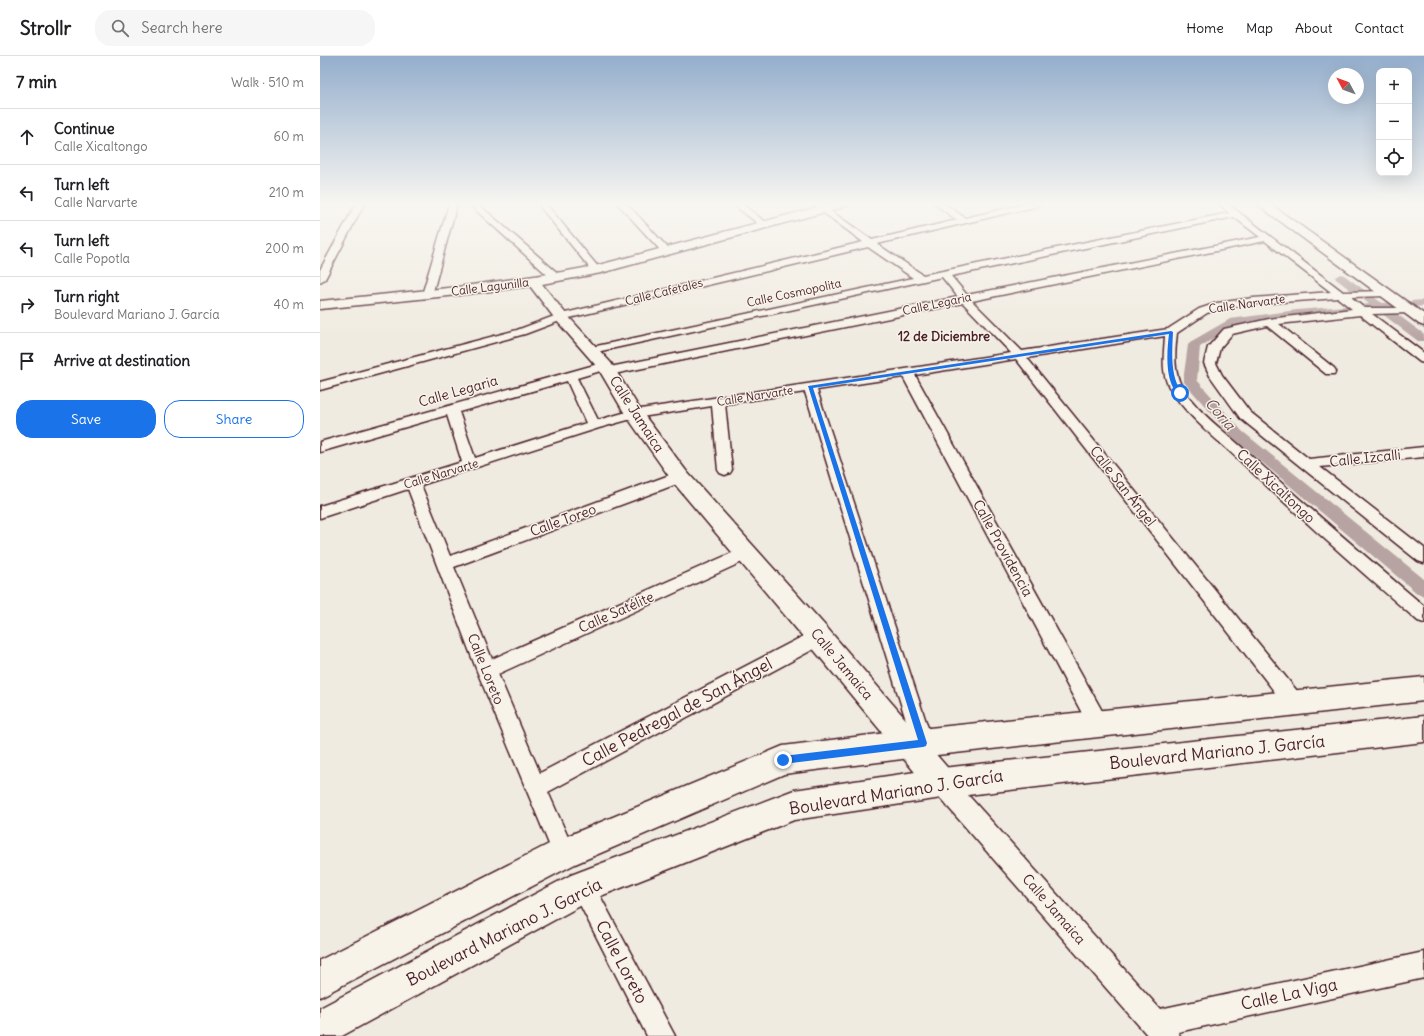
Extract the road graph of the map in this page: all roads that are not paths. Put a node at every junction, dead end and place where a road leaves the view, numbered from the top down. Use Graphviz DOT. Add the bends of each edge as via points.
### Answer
graph roads {
  1 [pos="336,250"];
  2 [pos="440,250"];
  3 [pos="525,250"];
  4 [pos="579,250"];
  5 [pos="666,250"];
  6 [pos="841,250"];
  7 [pos="879,250"];
  8 [pos="1062,250"];
  9 [pos="1207,250"];
  10 [pos="1282,250"];
  11 [pos="1323,250"];
  12 [pos="1333,250"];
  13 [pos="596,270"];
  14 [pos="944,274"];
  15 [pos="557,278"];
  16 [pos="320,279"];
  17 [pos="922,279"];
  18 [pos="533,281"];
  19 [pos="1381,294"];
  20 [pos="427,295"];
  21 [pos="1345,296"];
  22 [pos="964,298"];
  23 [pos="320,305"];
  24 [pos="1409,307"];
  25 [pos="1365,311"];
  26 [pos="561,317"];
  27 [pos="1424,321"];
  28 [pos="1269,322"];
  29 [pos="1171,332"];
  30 [pos="1019,355"];
  31 [pos="1424,359"];
  32 [pos="602,362"];
  33 [pos="1330,371"];
  34 [pos="908,372"];
  35 [pos="570,375"];
  36 [pos="320,386"];
  37 [pos="810,387"];
  38 [pos="718,402"];
  39 [pos="452,410"];
  40 [pos="634,414"];
  41 [pos="594,425"];
  42 [pos="320,447"];
  43 [pos="1424,452"];
  44 [pos="1306,464"];
  45 [pos="470,465"];
  46 [pos="725,470"];
  47 [pos="680,477"];
  48 [pos="413,482"];
  49 [pos="320,512"];
  50 [pos="747,553"];
  51 [pos="1422,554"];
  52 [pos="445,564"];
  53 [pos="1424,616"];
  54 [pos="819,637"];
  55 [pos="486,671"];
  56 [pos="1424,689"];
  57 [pos="1295,703"];
  58 [pos="1099,724"];
  59 [pos="1424,729"];
  60 [pos="916,744"];
  61 [pos="942,783"];
  62 [pos="535,788"];
  63 [pos="564,853"];
  64 [pos="583,888"];
  65 [pos="1424,965"];
  66 [pos="320,979"];
  67 [pos="320,1028"];
  68 [pos="1160,1030"];
  69 [pos="661,1036"];
  1 -- 16 [label="street"];
  2 -- 20 [label="street"];
  3 -- 15 [label="street"];
  4 -- 13 [label="street"];
  5 -- 13 [label="street, Calle Lagunilla"];
  6 -- 26 [label="street, Calle Cafetales"];
  7 -- 17 [label="street"];
  8 -- 14 [label="street, Calle Cosmopolita"];
  9 -- 22 [label="street, Calle Legaria"];
  10 -- 21 [label="street"];
  11 -- 19 [label="street"];
  12 -- 24 [label="street"];
  13 -- 15 [label="street, Calle Lagunilla"];
  14 -- 17 [label="street, Calle Cosmopolita"];
  14 -- 22 [label="street, Calle San Ángel"];
  15 -- 18 [label="street, Calle Lagunilla"];
  17 -- 32 [label="street, Calle Cosmopolita"];
  18 -- 20 [label="street, Calle Lagunilla"];
  18 -- 26 [label="street, Calle Jamaica"];
  19 -- 21 [label="street, Calle Narvarte"];
  19 -- 24 [label="street"];
  20 -- 23 [label="street, Calle Lagunilla"];
  21 -- 25 [label="street"];
  21 -- 29 [label="street, Calle Narvarte" via="1253,301 1217,306 1203,311"];
  22 -- 30 [label="street, Calle San Ángel"];
  22 -- 32 [label="street, Calle Legaria"];
  24 -- 25 [label="street, Calle Narvarte"];
  24 -- 27 [label="street"];
  25 -- 28 [label="street, Calle Narvarte"];
  25 -- 31 [label="street"];
  26 -- 32 [label="street, Calle Jamaica"];
  26 -- 36 [label="street, Calle Cafetales" via="521,332"];
  28 -- 33 [label="street"];
  28 -- 44 [label="street, Calle Narvarte" via="1228,331 1214,347 1210,363 1227,393 1245,415"];
  29 -- 30 [label="street, Calle Narvarte"];
  29 -- 53 [label="street, Calle Xicaltongo" via="1170,353 1174,385 1196,411 1293,502"];
  30 -- 34 [label="street, Calle Narvarte"];
  30 -- 57 [label="street, Calle San Ángel"];
  32 -- 35 [label="street, Calle Legaria"];
  32 -- 40 [label="street, Calle Jamaica"];
  34 -- 37 [label="street, Calle Narvarte"];
  34 -- 58 [label="street, Calle Providencia"];
  35 -- 39 [label="street, Calle Legaria"];
  35 -- 41 [label="street"];
  37 -- 38 [label="street, Calle Narvarte"];
  37 -- 60 [label="street"];
  38 -- 40 [label="street, Calle Narvarte"];
  38 -- 46 [label="street"];
  39 -- 42 [label="street, Calle Legaria"];
  39 -- 45 [label="street"];
  40 -- 41 [label="street, Calle Narvarte"];
  40 -- 47 [label="street, Calle Jamaica"];
  41 -- 45 [label="street, Calle Narvarte"];
  43 -- 44 [label="street, Calle Izcalli"];
  44 -- 51 [label="street"];
  45 -- 48 [label="street, Calle Narvarte"];
  47 -- 50 [label="street, Calle Jamaica"];
  47 -- 52 [label="street, Calle Toreo"];
  48 -- 49 [label="street, Calle Narvarte"];
  48 -- 52 [label="street, Calle Loreto"];
  50 -- 54 [label="street, Calle Jamaica"];
  50 -- 55 [label="street, Calle Satélite"];
  52 -- 55 [label="street, Calle Loreto"];
  54 -- 60 [label="street, Calle Jamaica"];
  54 -- 62 [label="street, Calle Pedregal de San Ángel"];
  55 -- 62 [label="street, Calle Loreto"];
  56 -- 57 [label="street"];
  57 -- 58 [label="street"];
  58 -- 60 [label="street"];
  59 -- 61 [label="street, Boulevard Mariano J. García"];
  60 -- 61 [label="street, Calle Jamaica"];
  60 -- 63 [label="street" via="783,760"];
  61 -- 64 [label="street, Boulevard Mariano J. García" via="794,805"];
  61 -- 68 [label="street, Calle Jamaica"];
  62 -- 63 [label="street, Calle Loreto"];
  63 -- 66 [label="street"];
  64 -- 67 [label="street, Boulevard Mariano J. García"];
  64 -- 69 [label="street, Calle Loreto"];
  65 -- 68 [label="street, Calle La Viga"];
}
